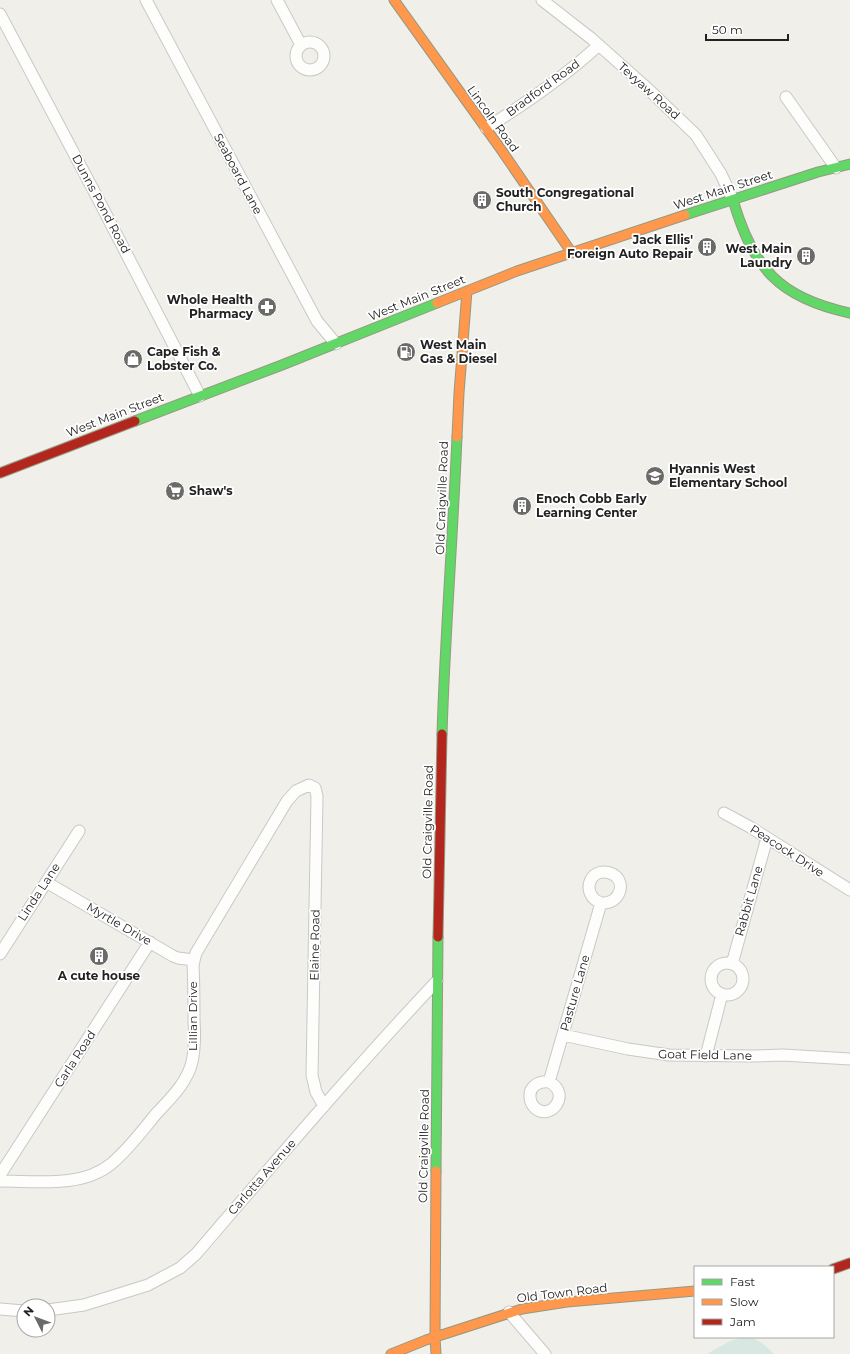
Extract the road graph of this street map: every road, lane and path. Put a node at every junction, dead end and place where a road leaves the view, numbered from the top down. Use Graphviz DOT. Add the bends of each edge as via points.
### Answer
graph roads {
  1 [pos="146,0"];
  2 [pos="277,0"];
  3 [pos="394,0"];
  4 [pos="542,0"];
  5 [pos="0,14"];
  6 [pos="302,45"];
  7 [pos="599,45"];
  8 [pos="786,97"];
  9 [pos="486,128"];
  10 [pos="850,164"];
  11 [pos="836,168"];
  12 [pos="733,200"];
  13 [pos="572,253"];
  14 [pos="467,291"];
  15 [pos="850,313"];
  16 [pos="336,344"];
  17 [pos="200,396"];
  18 [pos="0,473"];
  19 [pos="309,785"];
  20 [pos="724,813"];
  21 [pos="79,831"];
  22 [pos="767,838"];
  23 [pos="46,882"];
  24 [pos="850,890"];
  25 [pos="601,903"];
  26 [pos="150,942"];
  27 [pos="0,954"];
  28 [pos="194,960"];
  29 [pos="732,964"];
  30 [pos="437,981"];
  31 [pos="722,994"];
  32 [pos="562,1035"];
  33 [pos="706,1056"];
  34 [pos="850,1058"];
  35 [pos="549,1082"];
  36 [pos="324,1106"];
  37 [pos="0,1175"];
  38 [pos="0,1181"];
  39 [pos="850,1263"];
  40 [pos="834,1269"];
  41 [pos="694,1291"];
  42 [pos="0,1309"];
  43 [pos="56,1309"];
  44 [pos="16,1310"];
  45 [pos="509,1312"];
  46 [pos="435,1337"];
  47 [pos="391,1354"];
  48 [pos="436,1354"];
  49 [pos="546,1354"];
  1 -- 16 [label="street, Seaboard Lane" via="317,321"];
  2 -- 6 [label="street"];
  3 -- 9 [label="street, Lincoln Road"];
  4 -- 7 [label="street, Tevyaw Road"];
  5 -- 17 [label="street, Dunns Pond Road"];
  7 -- 9 [label="street, Bradford Road" via="544,90"];
  7 -- 12 [label="street, Tevyaw Road" via="696,135 721,174"];
  8 -- 11 [label="street"];
  9 -- 13 [label="street, Lincoln Road"];
  10 -- 11 [label="street, West Main Street"];
  11 -- 12 [label="street, West Main Street"];
  12 -- 13 [label="street, West Main Street"];
  12 -- 15 [label="street" via="747,241 770,274 785,287 809,301"];
  13 -- 14 [label="street, West Main Street"];
  14 -- 16 [label="street, West Main Street"];
  14 -- 30 [label="street, Old Craigville Road" via="445,648"];
  16 -- 17 [label="street, West Main Street"];
  17 -- 18 [label="street, West Main Street"];
  19 -- 28 [label="street, Lillian Drive" via="296,790 287,801 199,947"];
  19 -- 36 [label="street, Elaine Road" via="315,788 318,796 312,1075 316,1092"];
  20 -- 22 [label="street, Peacock Drive"];
  21 -- 23 [label="street, Linda Lane"];
  22 -- 24 [label="street, Peacock Drive"];
  22 -- 29 [label="street, Rabbit Lane"];
  23 -- 26 [label="street, Myrtle Drive"];
  23 -- 27 [label="street, Linda Lane"];
  25 -- 32 [label="street, Pasture Lane"];
  26 -- 28 [label="street, Myrtle Drive" via="178,958"];
  26 -- 37 [label="street, Carla Road"];
  28 -- 38 [label="street, Lillian Drive" via="195,1039 190,1070 178,1088 122,1153 100,1171 79,1180"];
  29 -- 31 [label="street" via="741,972 742,985 732,994"];
  29 -- 31 [label="street" via="721,964 712,974 714,988"];
  30 -- 36 [label="street, Carlotta Avenue"];
  30 -- 46 [label="street, Old Craigville Road"];
  31 -- 33 [label="street"];
  32 -- 33 [label="street, Goat Field Lane" via="649,1053"];
  32 -- 35 [label="street, Pasture Lane"];
  33 -- 34 [label="street, Goat Field Lane" via="790,1055"];
  36 -- 43 [label="street, Carlotta Avenue" via="196,1254 180,1268 148,1285 84,1305"];
  39 -- 40 [label="street"];
  41 -- 45 [label="street, Old Town Road" via="567,1302"];
  42 -- 44 [label="street"];
  45 -- 46 [label="street, Old Town Road"];
  45 -- 49 [label="street"];
  46 -- 47 [label="street, Old Town Road"];
  46 -- 48 [label="street, Old Craigville Road"];
}
